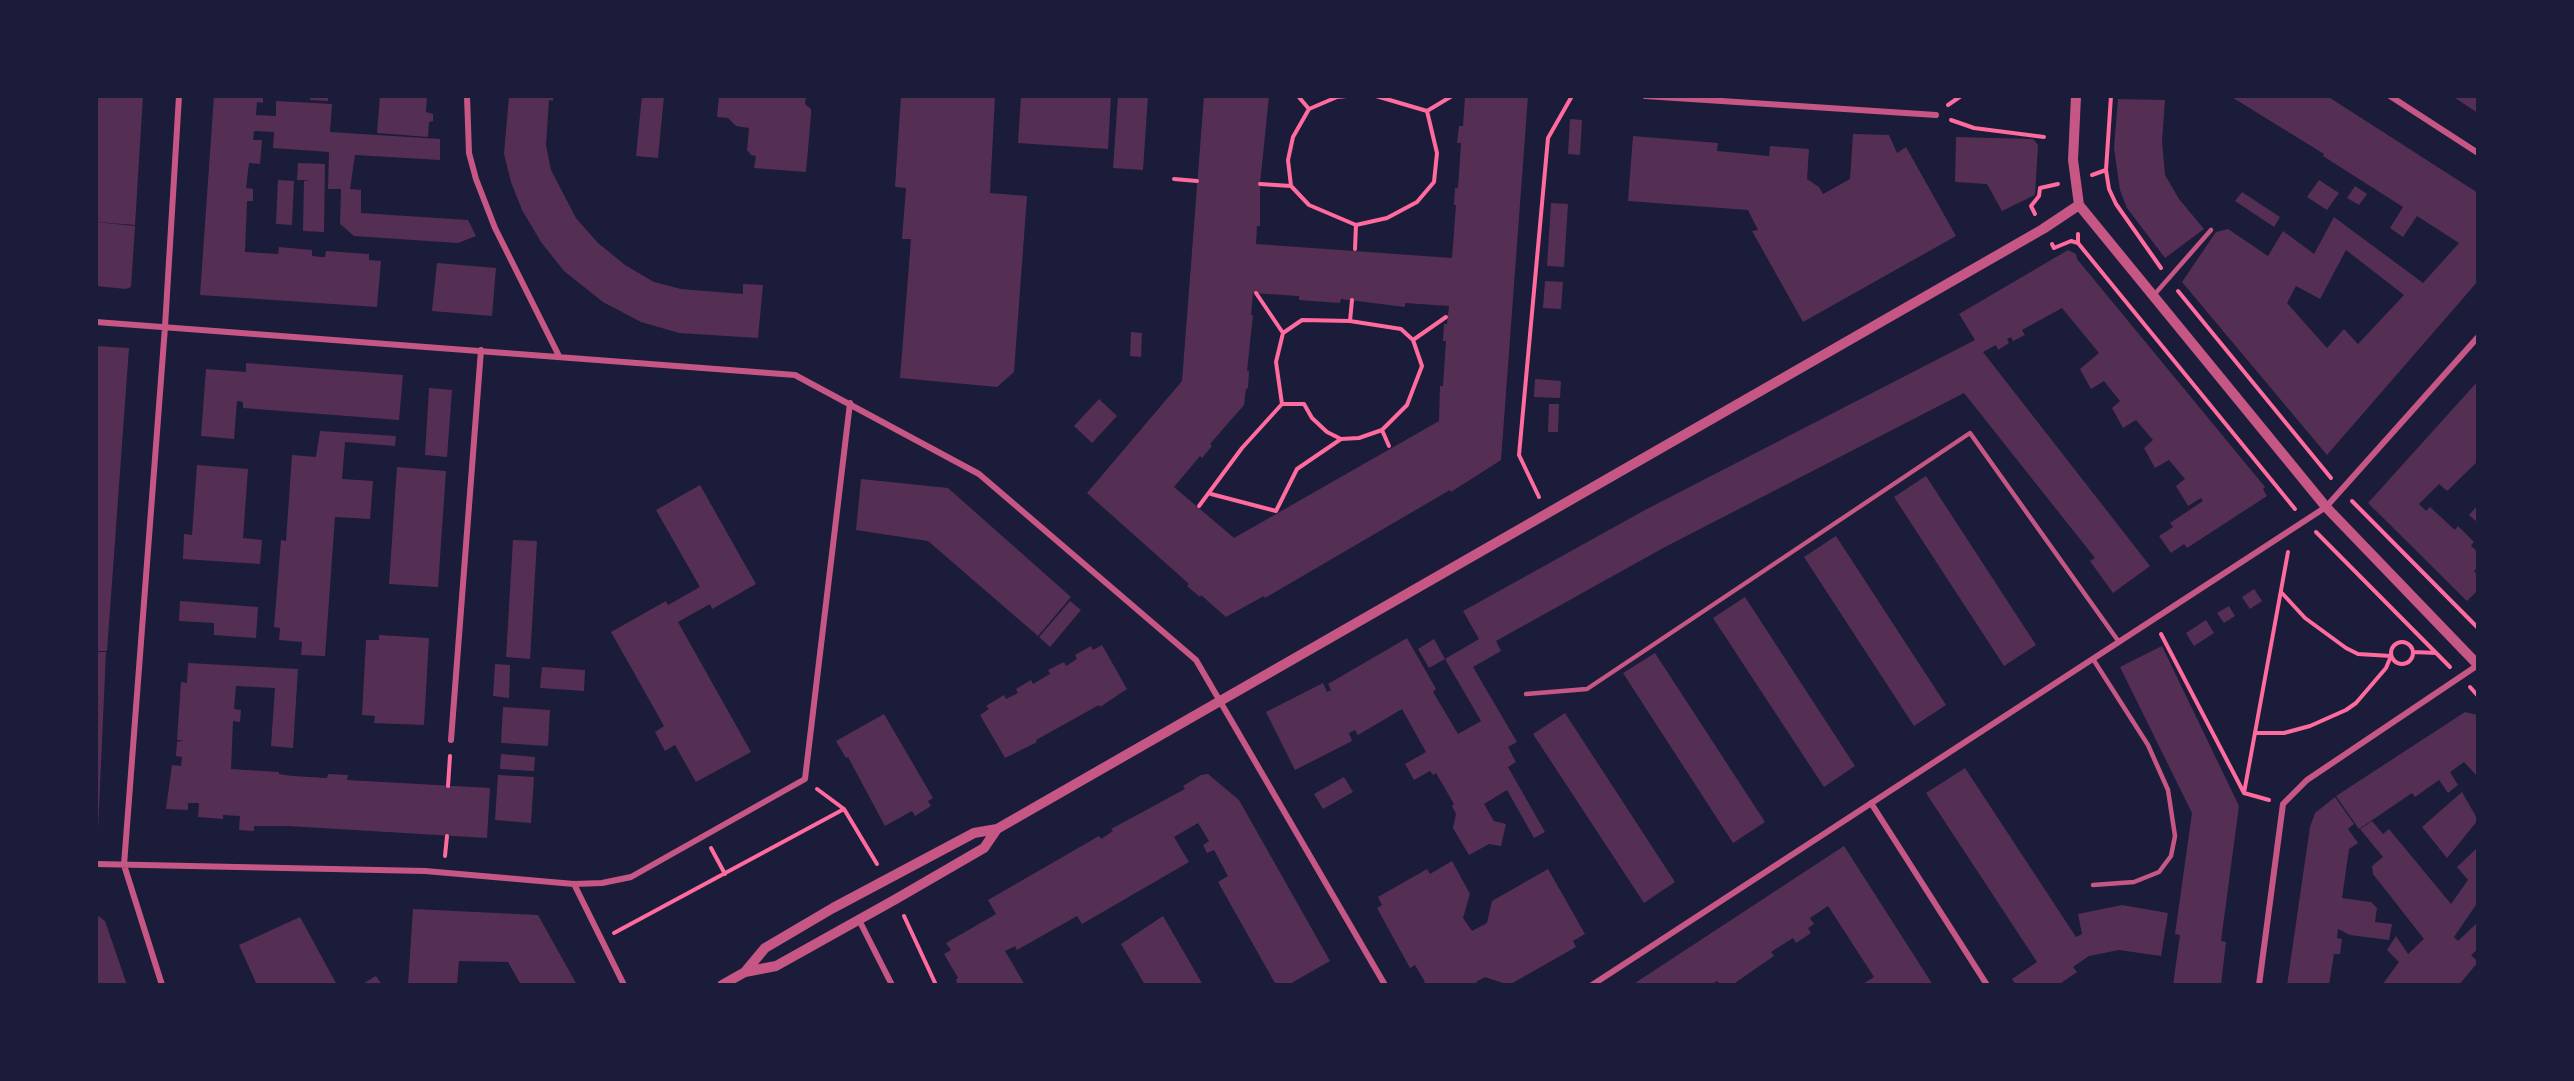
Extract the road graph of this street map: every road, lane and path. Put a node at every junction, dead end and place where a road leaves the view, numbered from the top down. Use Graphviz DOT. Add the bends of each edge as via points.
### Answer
graph roads {
  1 [pos="179,96"];
  2 [pos="467,96"];
  3 [pos="1298,96"];
  4 [pos="1347,96"];
  5 [pos="1376,96"];
  6 [pos="1452,96"];
  7 [pos="1572,96"];
  8 [pos="1644,96"];
  9 [pos="2076,96"];
  10 [pos="2111,96"];
  11 [pos="2390,96"];
  12 [pos="1309,109"];
  13 [pos="1427,111"];
  14 [pos="1936,115"];
  15 [pos="2044,137"];
  16 [pos="2478,153"];
  17 [pos="2106,170"];
  18 [pos="2095,173"];
  19 [pos="1174,179"];
  20 [pos="1197,181"];
  21 [pos="1260,184"];
  22 [pos="1291,186"];
  23 [pos="2047,186"];
  24 [pos="2116,204"];
  25 [pos="2079,205"];
  26 [pos="2111,209"];
  27 [pos="2033,210"];
  28 [pos="1356,225"];
  29 [pos="2211,230"];
  30 [pos="2082,238"];
  31 [pos="2052,244"];
  32 [pos="1355,249"];
  33 [pos="2168,279"];
  34 [pos="1256,293"];
  35 [pos="2154,295"];
  36 [pos="1352,300"];
  37 [pos="1446,317"];
  38 [pos="1350,321"];
  39 [pos="96,322"];
  40 [pos="165,327"];
  41 [pos="1283,333"];
  42 [pos="2478,337"];
  43 [pos="1413,340"];
  44 [pos="481,350"];
  45 [pos="559,356"];
  46 [pos="850,403"];
  47 [pos="1282,404"];
  48 [pos="1382,430"];
  49 [pos="1341,439"];
  50 [pos="1389,446"];
  51 [pos="2341,490"];
  52 [pos="1210,494"];
  53 [pos="1199,506"];
  54 [pos="2326,507"];
  55 [pos="1547,514"];
  56 [pos="2293,528"];
  57 [pos="2281,592"];
  58 [pos="2154,620"];
  59 [pos="2478,628"];
  60 [pos="2119,642"];
  61 [pos="2414,652"];
  62 [pos="2436,653"];
  63 [pos="2391,656"];
  64 [pos="2093,658"];
  65 [pos="2478,665"];
  66 [pos="1526,694"];
  67 [pos="1218,702"];
  68 [pos="2255,733"];
  69 [pos="451,740"];
  70 [pos="805,779"];
  71 [pos="448,786"];
  72 [pos="2244,793"];
  73 [pos="1871,803"];
  74 [pos="2283,804"];
  75 [pos="844,809"];
  76 [pos="998,829"];
  77 [pos="704,836"];
  78 [pos="96,864"];
  79 [pos="124,865"];
  80 [pos="882,872"];
  81 [pos="725,874"];
  82 [pos="574,884"];
  83 [pos="2093,885"];
  84 [pos="904,915"];
  85 [pos="859,920"];
  86 [pos="603,939"];
  87 [pos="745,972"];
  88 [pos="162,985"];
  89 [pos="624,985"];
  90 [pos="722,985"];
  91 [pos="892,985"];
  92 [pos="936,985"];
  93 [pos="1385,985"];
  94 [pos="1592,985"];
  95 [pos="1987,985"];
  96 [pos="2259,985"];
  1 -- 40 [label="street"];
  2 -- 45 [label="street" via="469,153 476,179 495,228"];
  3 -- 12 [label="path"];
  4 -- 12 [label="path"];
  5 -- 13 [label="path"];
  6 -- 13 [label="path"];
  7 -- 55 [label="path" via="1548,138 1519,455"];
  8 -- 14 [label="street"];
  9 -- 25 [label="street" via="2073,160"];
  10 -- 17 [label="path"];
  11 -- 16 [label="street"];
  12 -- 22 [label="path" via="1293,137 1288,160"];
  13 -- 28 [label="path" via="1437,153 1434,182 1417,202 1387,218"];
  14 -- 15 [label="path" via="1974,128"];
  17 -- 18 [label="path"];
  17 -- 24 [label="path"];
  19 -- 20 [label="path"];
  21 -- 22 [label="path"];
  22 -- 28 [label="path" via="1309,205"];
  23 -- 27 [label="path" via="2040,188 2031,206"];
  24 -- 26 [label="path"];
  24 -- 33 [label="path"];
  25 -- 35 [label="street"];
  25 -- 55 [label="street"];
  28 -- 32 [label="path"];
  29 -- 33 [label="lane"];
  30 -- 31 [label="path" via="2078,243 2071,241 2055,248"];
  33 -- 35 [label="lane"];
  33 -- 51 [label="path"];
  34 -- 41 [label="path"];
  35 -- 54 [label="street"];
  36 -- 38 [label="path"];
  37 -- 43 [label="path"];
  38 -- 41 [label="path" via="1302,320"];
  38 -- 43 [label="path" via="1401,329"];
  39 -- 40 [label="street"];
  40 -- 44 [label="street"];
  40 -- 79 [label="street"];
  41 -- 47 [label="path" via="1276,362"];
  42 -- 51 [label="street"];
  43 -- 48 [label="path" via="1422,366 1407,405"];
  44 -- 45 [label="street"];
  44 -- 69 [label="street"];
  45 -- 46 [label="street" via="795,375"];
  46 -- 67 [label="street" via="979,474 1196,660"];
  46 -- 70 [label="street"];
  47 -- 49 [label="path" via="1304,404 1312,418"];
  47 -- 52 [label="path" via="1242,448"];
  48 -- 49 [label="path"];
  48 -- 50 [label="path"];
  49 -- 52 [label="path" via="1296,469 1276,511"];
  51 -- 54 [label="street"];
  51 -- 59 [label="path"];
  52 -- 53 [label="path"];
  54 -- 56 [label="street"];
  54 -- 65 [label="street"];
  55 -- 67 [label="street"];
  56 -- 57 [label="path"];
  56 -- 58 [label="street"];
  57 -- 63 [label="path" via="2305,618 2346,648 2358,654"];
  57 -- 68 [label="path"];
  58 -- 60 [label="street"];
  58 -- 72 [label="path"];
  60 -- 64 [label="street"];
  60 -- 66 [label="lane" via="1970,434 1587,689"];
  61 -- 62 [label="path"];
  61 -- 63 [label="path" via="2412,659 2403,664"];
  61 -- 63 [label="path" via="2409,643 2401,641 2394,645"];
  63 -- 68 [label="path" via="2380,675 2346,710 2301,729"];
  64 -- 73 [label="street"];
  64 -- 83 [label="lane" via="2148,746 2168,790 2175,836 2171,856 2159,872 2134,882"];
  65 -- 74 [label="street" via="2307,780"];
  67 -- 76 [label="street"];
  67 -- 93 [label="street"];
  68 -- 72 [label="path"];
  69 -- 71 [label="path"];
  70 -- 75 [label="path"];
  70 -- 77 [label="street"];
  72 -- 74 [label="path"];
  73 -- 94 [label="street"];
  73 -- 95 [label="street"];
  74 -- 96 [label="street"];
  75 -- 80 [label="path"];
  75 -- 81 [label="path"];
  76 -- 85 [label="street" via="984,848"];
  76 -- 87 [label="street" via="974,833 833,908 765,948"];
  77 -- 81 [label="path"];
  77 -- 82 [label="street" via="631,877"];
  78 -- 79 [label="street"];
  79 -- 82 [label="street" via="425,871"];
  79 -- 88 [label="street"];
  81 -- 86 [label="path"];
  82 -- 86 [label="street"];
  84 -- 92 [label="path"];
  85 -- 87 [label="street" via="776,966"];
  85 -- 91 [label="street"];
  86 -- 89 [label="street"];
  87 -- 90 [label="street"];
}
